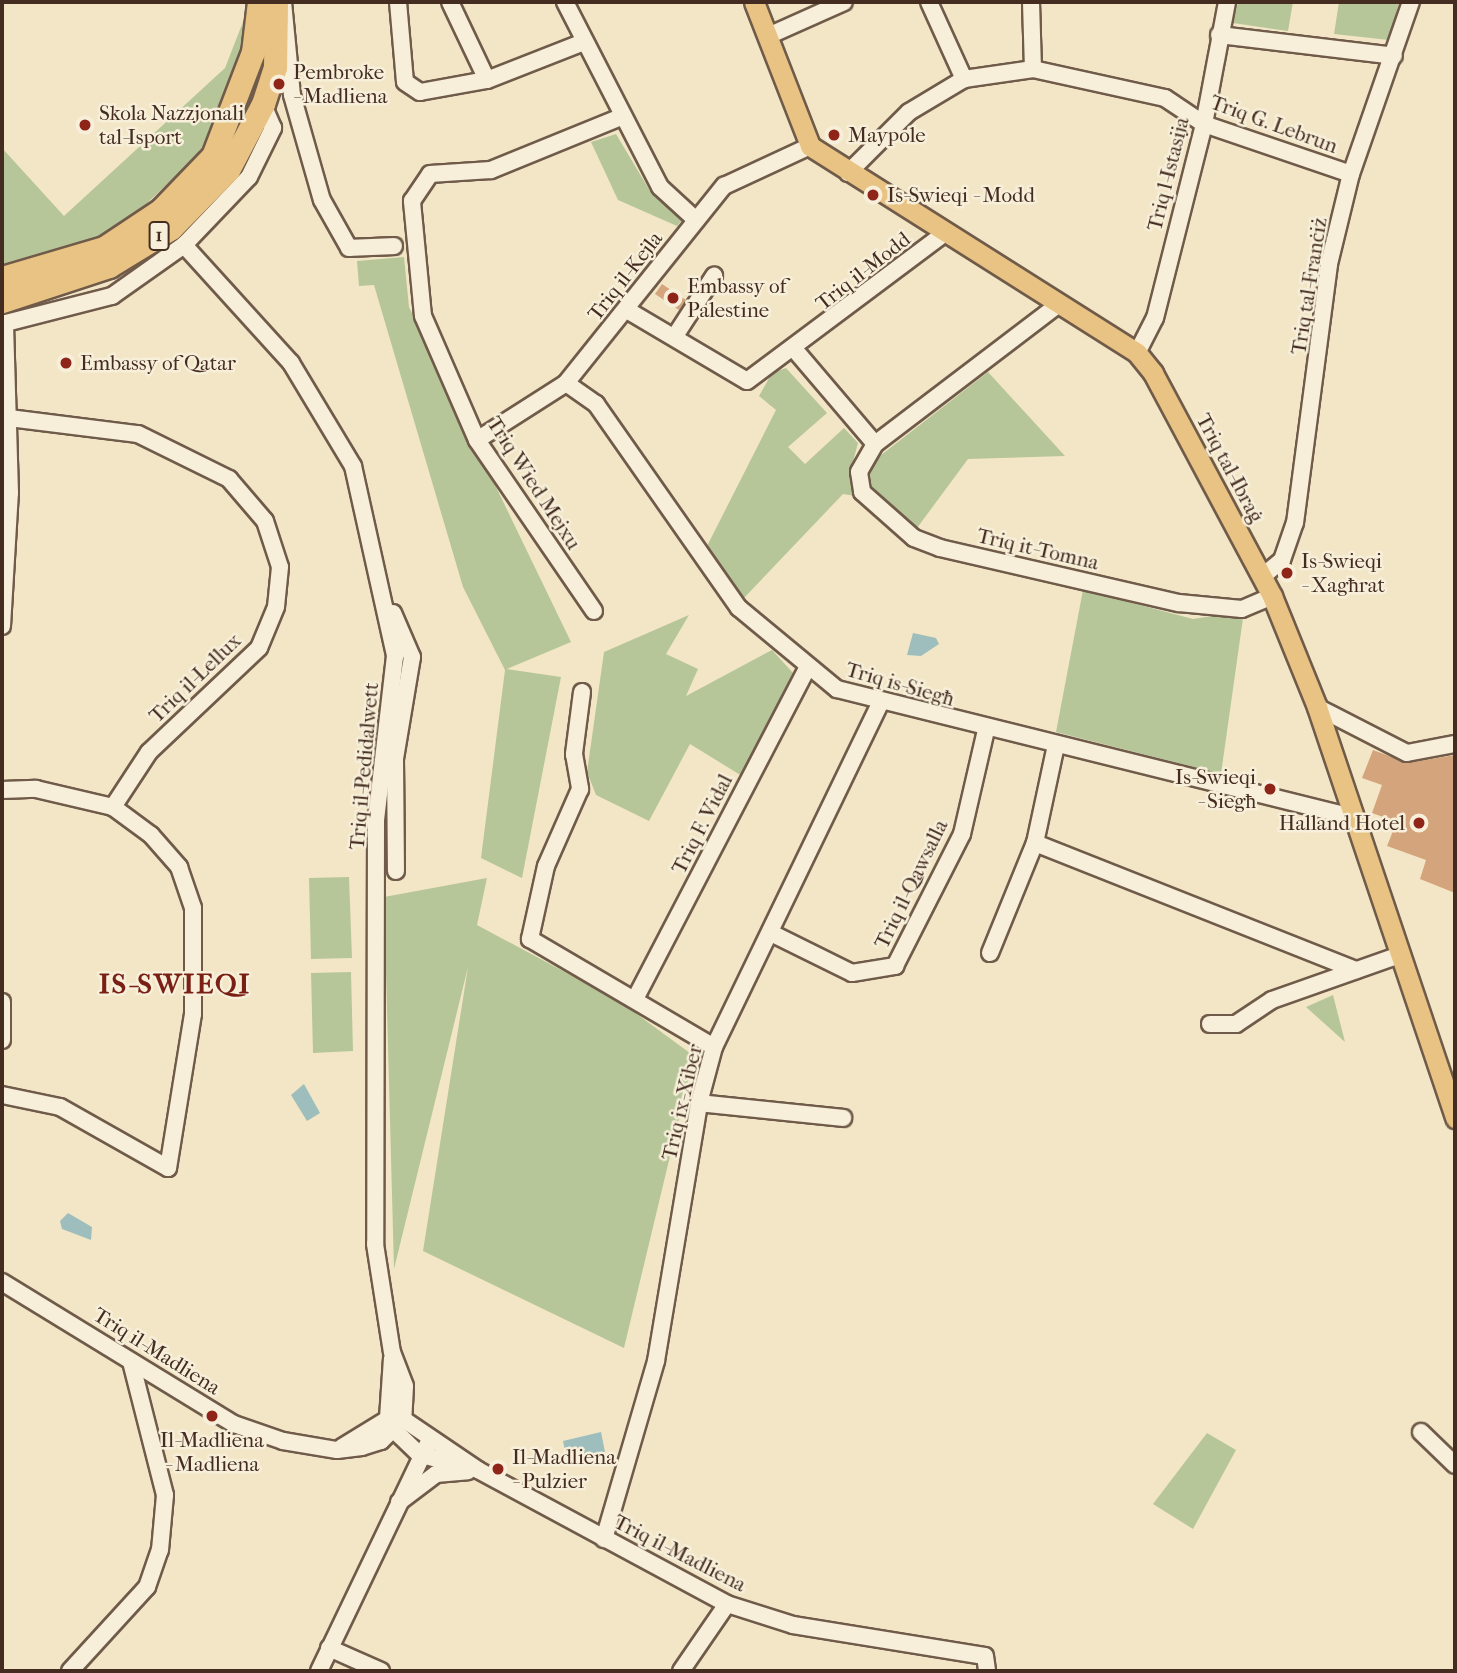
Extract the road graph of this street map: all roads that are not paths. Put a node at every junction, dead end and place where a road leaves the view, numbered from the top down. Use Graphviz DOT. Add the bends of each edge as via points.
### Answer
graph roads {
  1 [pos="259,2"];
  2 [pos="276,2"];
  3 [pos="283,2"];
  4 [pos="398,2"];
  5 [pos="450,2"];
  6 [pos="565,2"];
  7 [pos="754,2"];
  8 [pos="844,2"];
  9 [pos="929,2"];
  10 [pos="1031,2"];
  11 [pos="1227,2"];
  12 [pos="1411,2"];
  13 [pos="1219,34"];
  14 [pos="768,36"];
  15 [pos="584,42"];
  16 [pos="1394,55"];
  17 [pos="1033,69"];
  18 [pos="964,79"];
  19 [pos="487,80"];
  20 [pos="263,104"];
  21 [pos="299,113"];
  22 [pos="621,117"];
  23 [pos="1204,124"];
  24 [pos="273,128"];
  25 [pos="810,146"];
  26 [pos="848,173"];
  27 [pos="1351,174"];
  28 [pos="696,220"];
  29 [pos="945,233"];
  30 [pos="184,245"];
  31 [pos="394,246"];
  32 [pos="713,276"];
  33 [pos="2,278"];
  34 [pos="1059,304"];
  35 [pos="627,310"];
  36 [pos="3,316"];
  37 [pos="675,336"];
  38 [pos="795,350"];
  39 [pos="1137,353"];
  40 [pos="566,383"];
  41 [pos="9,418"];
  42 [pos="477,440"];
  43 [pos="875,444"];
  44 [pos="6,493"];
  45 [pos="1263,576"];
  46 [pos="383,596"];
  47 [pos="1272,596"];
  48 [pos="594,611"];
  49 [pos="2,626"];
  50 [pos="807,668"];
  51 [pos="582,692"];
  52 [pos="881,702"];
  53 [pos="1317,707"];
  54 [pos="986,730"];
  55 [pos="1455,744"];
  56 [pos="1056,745"];
  57 [pos="2,790"];
  58 [pos="113,807"];
  59 [pos="1352,817"];
  60 [pos="1035,843"];
  61 [pos="396,871"];
  62 [pos="771,933"];
  63 [pos="990,953"];
  64 [pos="1397,956"];
  65 [pos="1356,970"];
  66 [pos="635,999"];
  67 [pos="2,1002"];
  68 [pos="1210,1024"];
  69 [pos="2,1040"];
  70 [pos="714,1047"];
  71 [pos="2,1095"];
  72 [pos="699,1103"];
  73 [pos="1454,1111"];
  74 [pos="843,1118"];
  75 [pos="2,1282"];
  76 [pos="131,1362"];
  77 [pos="395,1423"];
  78 [pos="1420,1432"];
  79 [pos="429,1449"];
  80 [pos="1455,1465"];
  81 [pos="478,1470"];
  82 [pos="424,1483"];
  83 [pos="399,1502"];
  84 [pos="604,1539"];
  85 [pos="727,1604"];
  86 [pos="329,1648"];
  87 [pos="70,1671"];
  88 [pos="319,1671"];
  89 [pos="381,1671"];
  90 [pos="681,1671"];
  91 [pos="987,1671"];
  1 -- 33 [label="highway, 1" via="253,52 213,156 161,210 104,248"];
  2 -- 20 [label="highway, 1" via="275,67"];
  3 -- 21 [label="street" via="287,65"];
  4 -- 19 [label="street" via="405,82 420,92"];
  5 -- 19 [label="street"];
  6 -- 15 [label="street"];
  7 -- 14 [label="main road"];
  8 -- 14 [label="street"];
  9 -- 18 [label="street"];
  10 -- 17 [label="street"];
  11 -- 13 [label="street, Triq l-Istasija"];
  12 -- 16 [label="street, Triq tal-Franċiż"];
  13 -- 16 [label="street"];
  13 -- 23 [label="street, Triq l-Istasija"];
  14 -- 25 [label="main road"];
  15 -- 19 [label="street"];
  15 -- 22 [label="street"];
  16 -- 27 [label="street, Triq tal-Franċiż"];
  17 -- 18 [label="street, Triq G. Lebrun"];
  17 -- 23 [label="street, Triq G. Lebrun" via="1165,98"];
  18 -- 26 [label="street, Triq G. Lebrun" via="909,112"];
  20 -- 24 [label="street"];
  20 -- 36 [label="highway, 1" via="228,170 171,228 109,266"];
  21 -- 24 [label="street"];
  21 -- 31 [label="street" via="322,200 349,248"];
  22 -- 28 [label="street" via="660,187"];
  22 -- 42 [label="street, Triq Wied Mejxu" via="491,170 430,174 412,201 423,316"];
  23 -- 27 [label="street, Triq G. Lebrun"];
  23 -- 39 [label="street, Triq l-Istasija" via="1156,318"];
  24 -- 30 [label="street" via="230,203"];
  25 -- 26 [label="main road, Triq tal-Ibraġ"];
  25 -- 28 [label="street, Triq il-Kejla" via="724,186"];
  26 -- 29 [label="main road, Triq tal-Ibraġ"];
  27 -- 45 [label="street, Triq tal-Franċiż" via="1329,264 1295,523 1282,560"];
  28 -- 35 [label="street, Triq il-Kejla"];
  29 -- 34 [label="main road, Triq tal-Ibraġ"];
  29 -- 38 [label="street, Triq il-Modd"];
  30 -- 36 [label="street" via="112,296"];
  30 -- 46 [label="street, Triq il-Pedidalwett" via="291,363 353,466"];
  32 -- 37 [label="street"];
  34 -- 39 [label="main road, Triq tal-Ibraġ"];
  34 -- 43 [label="street"];
  35 -- 37 [label="street, Triq il-Modd"];
  35 -- 40 [label="street, Triq il-Kejla"];
  36 -- 41 [label="street"];
  37 -- 38 [label="street, Triq il-Modd" via="747,381"];
  38 -- 43 [label="street"];
  39 -- 45 [label="main road, Triq tal-Ibraġ"];
  40 -- 42 [label="street, Triq il-Kejla"];
  40 -- 50 [label="street, Triq is-Siegħ" via="596,404 739,608"];
  41 -- 44 [label="street"];
  41 -- 58 [label="street, Triq il-Lellux" via="138,434 229,479 265,521 281,567 276,607 258,648 149,752"];
  42 -- 48 [label="street, Triq Wied Mejxu"];
  43 -- 47 [label="street, Triq it-Tomna" via="859,472 862,492 914,538 940,548 1180,603 1242,608"];
  44 -- 49 [label="street"];
  45 -- 47 [label="main road, Triq tal-Ibraġ"];
  46 -- 61 [label="street" via="412,657 395,759"];
  46 -- 77 [label="street, Triq il-Pedidalwett" via="395,656 376,820 375,1244 392,1352 404,1386"];
  47 -- 53 [label="main road, Triq tal-Ibraġ"];
  50 -- 52 [label="street, Triq is-Siegħ" via="837,689"];
  50 -- 66 [label="street, Triq F. Vidal"];
  51 -- 66 [label="street" via="574,754 580,789 546,866 530,939"];
  52 -- 54 [label="street, Triq is-Siegħ"];
  52 -- 62 [label="street, Triq ix-Xiber"];
  53 -- 55 [label="street" via="1407,752"];
  53 -- 59 [label="main road, Triq tal-Ibraġ"];
  54 -- 56 [label="street, Triq is-Siegħ"];
  54 -- 62 [label="street, Triq il-Qawsalla" via="962,834 895,966 852,972"];
  56 -- 59 [label="street, Triq is-Siegħ"];
  56 -- 60 [label="street"];
  57 -- 58 [label="street" via="36,789"];
  58 -- 71 [label="street" via="151,835 178,867 193,908 194,1013 168,1168 60,1107"];
  59 -- 64 [label="main road, Triq tal-Ibraġ"];
  60 -- 63 [label="street"];
  60 -- 65 [label="street"];
  62 -- 70 [label="street, Triq ix-Xiber"];
  64 -- 65 [label="street"];
  64 -- 73 [label="main road, Triq tal-Ibraġ"];
  65 -- 68 [label="street" via="1272,1000 1236,1024"];
  66 -- 70 [label="street"];
  67 -- 69 [label="street"];
  70 -- 72 [label="street, Triq ix-Xiber"];
  72 -- 74 [label="street"];
  72 -- 84 [label="street, Triq ix-Xiber" via="656,1361"];
  75 -- 76 [label="street, Triq il-Madliena" via="115,1347"];
  76 -- 77 [label="street, Triq il-Madliena" via="234,1424 283,1441 337,1450"];
  76 -- 87 [label="street" via="165,1495 160,1550 147,1587"];
  77 -- 79 [label="street, Triq il-Madliena"];
  78 -- 80 [label="street"];
  79 -- 81 [label="street, Triq il-Madliena"];
  79 -- 82 [label="street"];
  79 -- 83 [label="street"];
  81 -- 82 [label="street" via="436,1474"];
  81 -- 84 [label="street, Triq il-Madliena"];
  82 -- 83 [label="street"];
  83 -- 86 [label="street"];
  84 -- 85 [label="street, Triq il-Madliena"];
  85 -- 90 [label="street"];
  85 -- 91 [label="street, Triq il-Madliena" via="793,1625 985,1656"];
  86 -- 88 [label="street"];
  86 -- 89 [label="street"];
}
